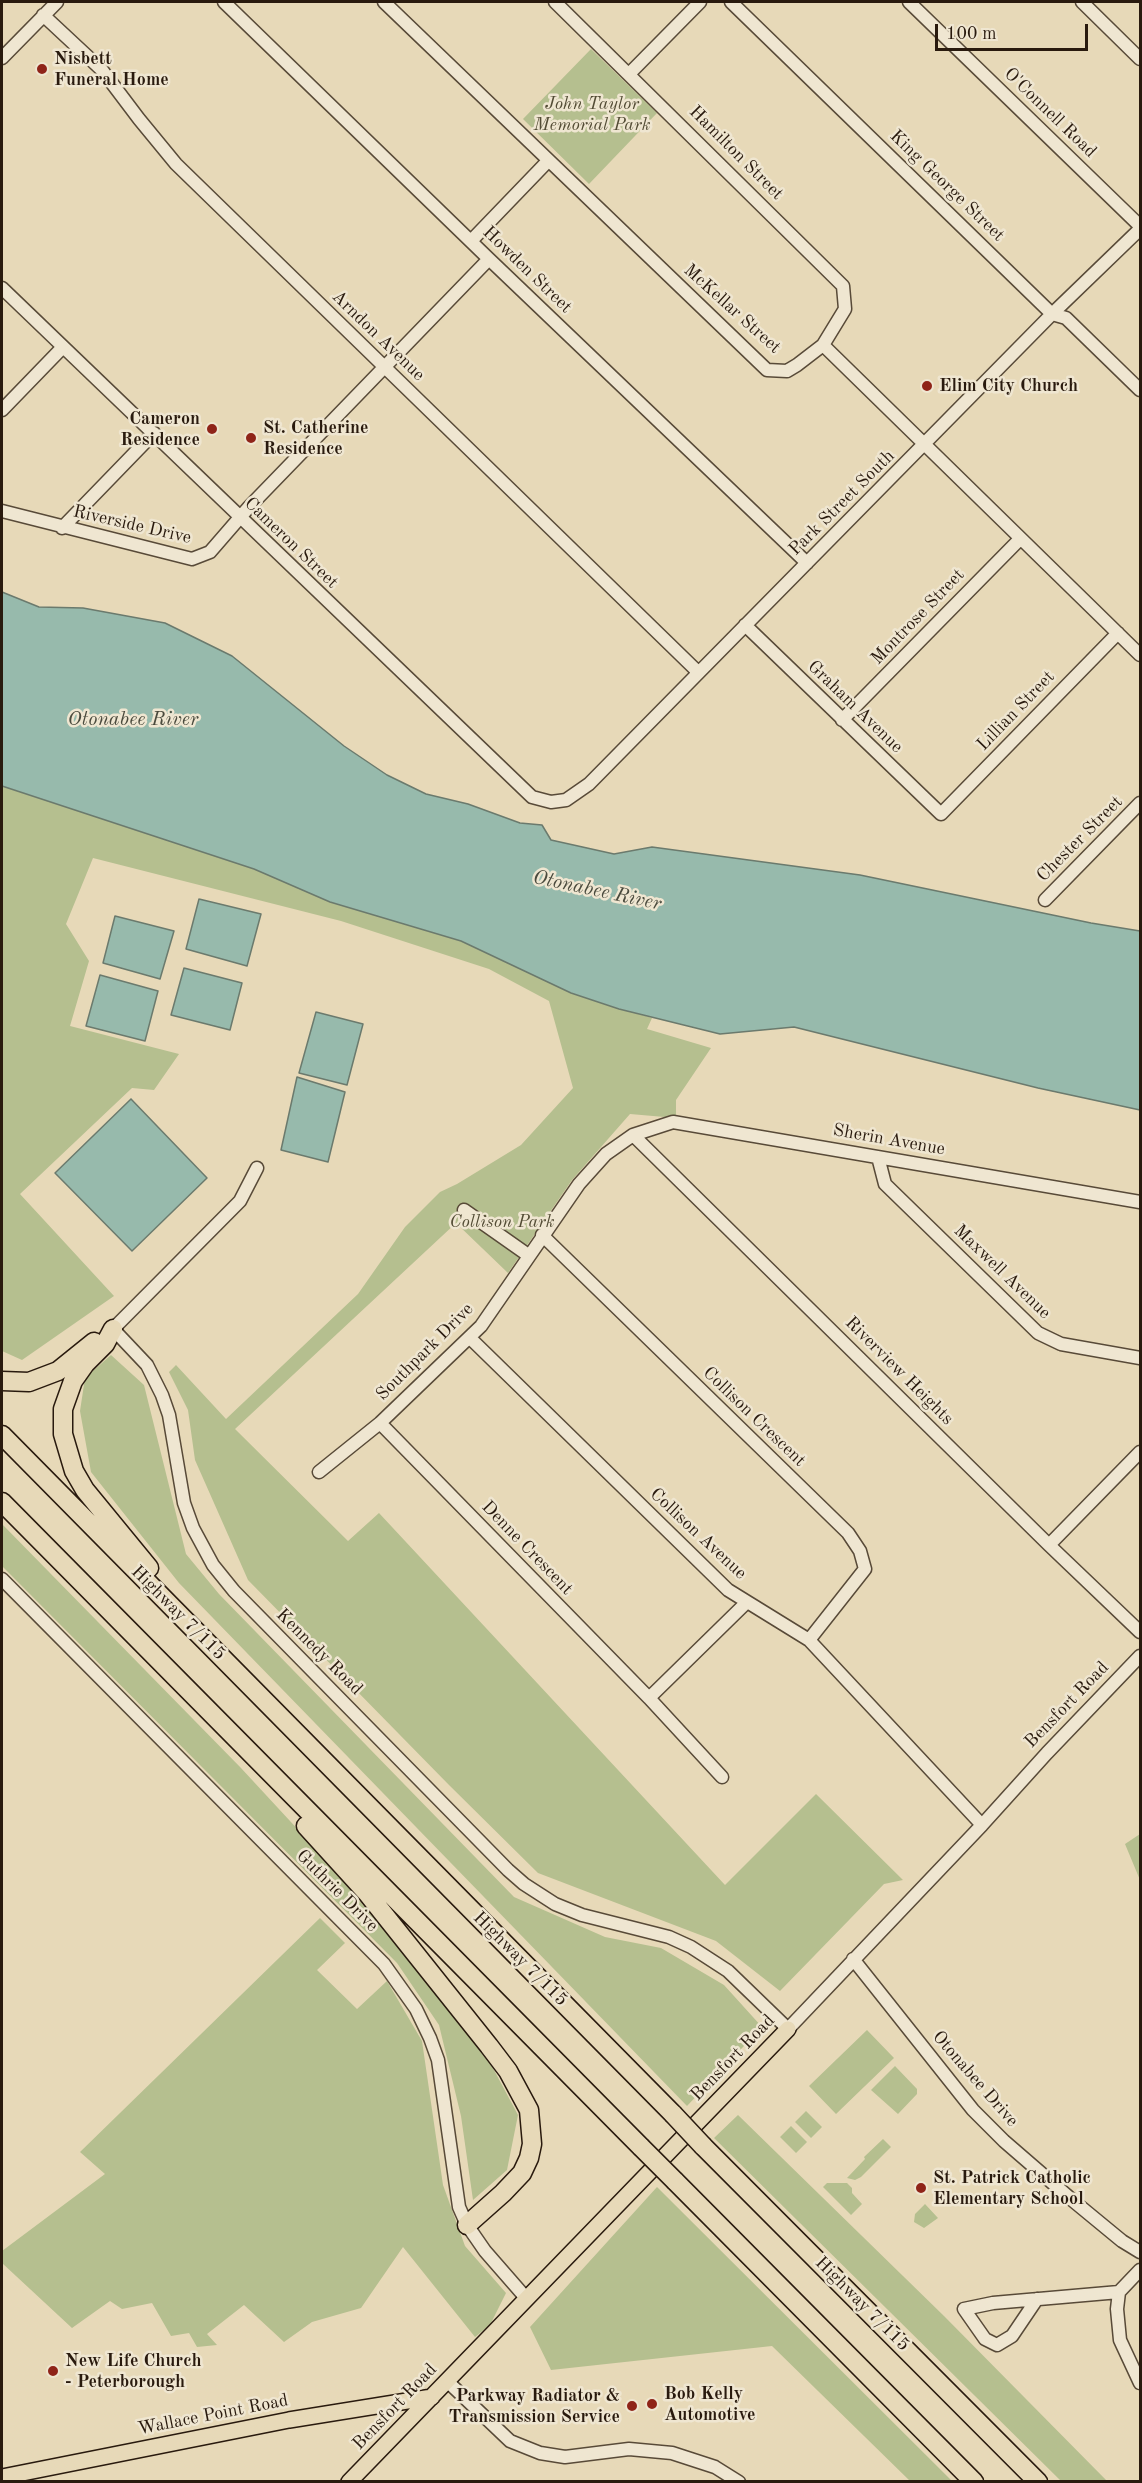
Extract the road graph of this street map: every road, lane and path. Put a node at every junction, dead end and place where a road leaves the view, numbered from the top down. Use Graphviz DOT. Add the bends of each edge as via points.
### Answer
graph roads {
  1 [pos="57,2"];
  2 [pos="224,2"];
  3 [pos="384,2"];
  4 [pos="555,2"];
  5 [pos="700,2"];
  6 [pos="731,2"];
  7 [pos="909,2"];
  8 [pos="1082,2"];
  9 [pos="43,15"];
  10 [pos="2,58"];
  11 [pos="1140,59"];
  12 [pos="630,73"];
  13 [pos="548,161"];
  14 [pos="1140,227"];
  15 [pos="471,241"];
  16 [pos="489,259"];
  17 [pos="2,288"];
  18 [pos="1052,314"];
  19 [pos="823,345"];
  20 [pos="63,347"];
  21 [pos="385,368"];
  22 [pos="1140,390"];
  23 [pos="2,410"];
  24 [pos="154,433"];
  25 [pos="925,445"];
  26 [pos="2,511"];
  27 [pos="239,518"];
  28 [pos="62,528"];
  29 [pos="1020,539"];
  30 [pos="807,563"];
  31 [pos="745,625"];
  32 [pos="1118,633"];
  33 [pos="1140,655"];
  34 [pos="698,672"];
  35 [pos="842,720"];
  36 [pos="566,800"];
  37 [pos="1140,803"];
  38 [pos="941,814"];
  39 [pos="1045,900"];
  40 [pos="633,1135"];
  41 [pos="878,1157"];
  42 [pos="257,1168"];
  43 [pos="1140,1202"];
  44 [pos="464,1210"];
  45 [pos="543,1234"];
  46 [pos="528,1255"];
  47 [pos="113,1329"];
  48 [pos="470,1338"];
  49 [pos="1140,1358"];
  50 [pos="2,1382"];
  51 [pos="380,1423"];
  52 [pos="2,1435"];
  53 [pos="1140,1452"];
  54 [pos="319,1472"];
  55 [pos="2,1502"];
  56 [pos="1049,1545"];
  57 [pos="2,1579"];
  58 [pos="747,1602"];
  59 [pos="1140,1632"];
  60 [pos="809,1640"];
  61 [pos="1140,1656"];
  62 [pos="650,1698"];
  63 [pos="267,1702"];
  64 [pos="261,1764"];
  65 [pos="722,1777"];
  66 [pos="982,1825"];
  67 [pos="853,1959"];
  68 [pos="788,2030"];
  69 [pos="467,2225"];
  70 [pos="1140,2252"];
  71 [pos="1140,2270"];
  72 [pos="1119,2292"];
  73 [pos="526,2298"];
  74 [pos="1037,2299"];
  75 [pos="447,2381"];
  76 [pos="1140,2383"];
  77 [pos="432,2397"];
  78 [pos="2,2477"];
  79 [pos="349,2481"];
  80 [pos="739,2481"];
  81 [pos="974,2481"];
  82 [pos="1038,2481"];
  1 -- 9 [label="street"];
  2 -- 15 [label="street, Howden Street"];
  3 -- 13 [label="street, McKellar Street"];
  4 -- 12 [label="street, Hamilton Street"];
  5 -- 12 [label="street"];
  6 -- 18 [label="street, King George Street"];
  7 -- 14 [label="street, O'Connell Road"];
  8 -- 11 [label="street"];
  9 -- 10 [label="street"];
  9 -- 21 [label="street, Arndon Avenue" via="102,70 176,164"];
  12 -- 19 [label="street, Hamilton Street" via="843,286 845,309"];
  13 -- 15 [label="street"];
  13 -- 19 [label="street, McKellar Street" via="767,369 787,371"];
  14 -- 18 [label="street, Park Street South"];
  15 -- 16 [label="street, Howden Street"];
  16 -- 21 [label="street, Riverside Drive"];
  16 -- 30 [label="street, Howden Street"];
  17 -- 20 [label="street, Cameron Street"];
  18 -- 22 [label="street, King George Street" via="1066,318"];
  18 -- 25 [label="street, Park Street South"];
  19 -- 25 [label="street"];
  20 -- 23 [label="street"];
  20 -- 24 [label="street, Cameron Street"];
  21 -- 27 [label="street, Riverside Drive"];
  21 -- 34 [label="street, Arndon Avenue"];
  24 -- 27 [label="street, Cameron Street"];
  24 -- 28 [label="street"];
  25 -- 29 [label="street"];
  25 -- 30 [label="street, Park Street South"];
  26 -- 28 [label="street, Riverside Drive"];
  27 -- 28 [label="street, Riverside Drive" via="210,552 192,559"];
  27 -- 36 [label="street, Cameron Street" via="532,797 551,802"];
  29 -- 32 [label="street"];
  29 -- 35 [label="street, Montrose Street"];
  30 -- 31 [label="street, Park Street South"];
  31 -- 34 [label="street, Park Street South"];
  31 -- 35 [label="street, Graham Avenue"];
  32 -- 33 [label="street"];
  32 -- 38 [label="street, Lillian Street"];
  34 -- 36 [label="street, Park Street South" via="589,784"];
  35 -- 38 [label="street, Graham Avenue"];
  37 -- 39 [label="street, Chester Street"];
  40 -- 41 [label="street, Sherin Avenue" via="673,1122"];
  40 -- 45 [label="street, Southpark Drive" via="606,1154 586,1176"];
  40 -- 56 [label="street, Riverview Heights"];
  41 -- 43 [label="street, Sherin Avenue"];
  41 -- 49 [label="street, Maxwell Avenue" via="885,1184 1038,1333 1061,1344"];
  42 -- 47 [label="street" via="240,1201"];
  44 -- 46 [label="street"];
  45 -- 46 [label="street, Southpark Drive"];
  45 -- 60 [label="street, Collison Crescent" via="848,1533 860,1551 866,1569"];
  46 -- 48 [label="street, Southpark Drive"];
  47 -- 50 [label="highway" via="58,1371 29,1382"];
  47 -- 63 [label="highway" via="73,1381 63,1409 63,1434 74,1471 96,1506"];
  47 -- 68 [label="street, Kennedy Road" via="137,1353 156,1381 169,1415 184,1503 213,1565 234,1591 524,1884 555,1904 582,1915 669,1937 691,1947 728,1971"];
  48 -- 51 [label="street, Southpark Drive"];
  48 -- 58 [label="street, Collison Avenue" via="728,1590"];
  51 -- 54 [label="street, Southpark Drive"];
  51 -- 62 [label="street, Denne Crescent"];
  52 -- 63 [label="highway, Highway 7/115"];
  53 -- 56 [label="street"];
  55 -- 64 [label="highway"];
  56 -- 59 [label="street, Riverview Heights"];
  57 -- 69 [label="street, Guthrie Drive" via="384,1964 416,2009 438,2060 455,2185"];
  58 -- 60 [label="street, Collison Avenue"];
  58 -- 62 [label="street"];
  60 -- 66 [label="street, Collison Avenue"];
  61 -- 66 [label="street, Bensfort Road"];
  62 -- 65 [label="street, Denne Crescent"];
  63 -- 82 [label="highway, Highway 7/115, bridge"];
  64 -- 69 [label="highway" via="288,1805 367,1893 489,2046 529,2110 532,2144 522,2173"];
  64 -- 81 [label="highway, bridge"];
  66 -- 67 [label="street, Bensfort Road"];
  67 -- 68 [label="street, Bensfort Road"];
  67 -- 70 [label="street, Otonabee Drive" via="973,2110 1071,2199"];
  68 -- 73 [label="main road, Bensfort Road"];
  69 -- 73 [label="street, Guthrie Drive"];
  71 -- 72 [label="street"];
  72 -- 74 [label="street"];
  72 -- 76 [label="street" via="1116,2309 1120,2340"];
  73 -- 75 [label="main road, Bensfort Road"];
  74 -- 74 [label="street" via="993,2303 964,2309 984,2339 997,2345 1012,2336"];
  75 -- 77 [label="main road, Bensfort Road"];
  75 -- 80 [label="street" via="510,2441 540,2453 565,2457 629,2449 672,2453 715,2467"];
  77 -- 78 [label="main road, Wallace Point Road" via="289,2420"];
  77 -- 79 [label="main road, Bensfort Road"];
}
